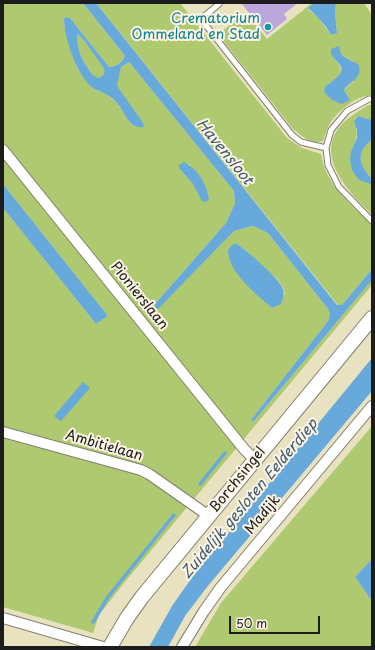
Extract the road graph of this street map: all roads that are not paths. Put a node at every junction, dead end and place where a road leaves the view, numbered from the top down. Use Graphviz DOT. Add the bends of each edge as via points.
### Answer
graph roads {
  1 [pos="219,4"];
  2 [pos="372,100"];
  3 [pos="326,148"];
  4 [pos="3,150"];
  5 [pos="372,221"];
  6 [pos="372,318"];
  7 [pos="372,406"];
  8 [pos="3,432"];
  9 [pos="254,459"];
  10 [pos="209,516"];
  11 [pos="3,618"];
  12 [pos="103,647"];
  13 [pos="110,647"];
  14 [pos="182,647"];
  1 -- 3 [label="lane" via="201,19 292,135 301,142"];
  2 -- 3 [label="lane" via="369,99 347,112 331,130"];
  3 -- 5 [label="lane" via="328,165 339,187"];
  4 -- 9 [label="street, Pionierslaan"];
  6 -- 9 [label="main road, Borchsingel"];
  7 -- 14 [label="street, Madijk" via="221,587"];
  8 -- 10 [label="street, Ambitielaan" via="141,470"];
  9 -- 10 [label="main road, Borchsingel"];
  10 -- 13 [label="main road, Borchsingel" via="142,597"];
  11 -- 12 [label="street"];
}
